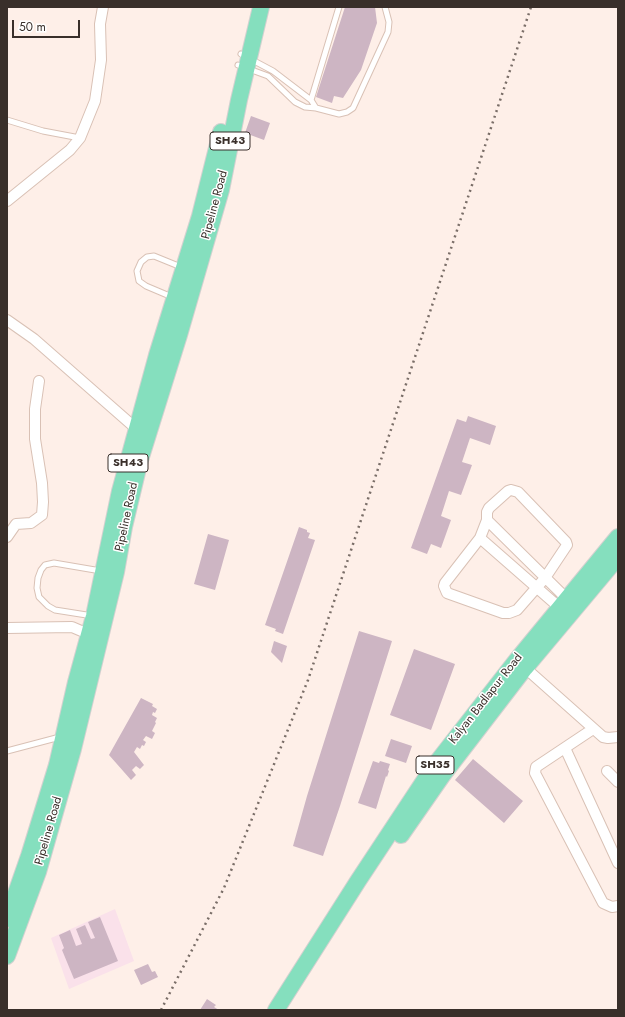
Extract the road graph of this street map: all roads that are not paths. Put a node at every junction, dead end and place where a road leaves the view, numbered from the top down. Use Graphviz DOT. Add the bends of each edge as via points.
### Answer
graph roads {
  1 [pos="103,7"];
  2 [pos="253,7"];
  3 [pos="261,7"];
  4 [pos="339,7"];
  5 [pos="385,7"];
  6 [pos="244,61"];
  7 [pos="310,100"];
  8 [pos="316,108"];
  9 [pos="7,120"];
  10 [pos="80,138"];
  11 [pos="7,201"];
  12 [pos="190,271"];
  13 [pos="182,299"];
  14 [pos="7,320"];
  15 [pos="39,381"];
  16 [pos="142,433"];
  17 [pos="487,520"];
  18 [pos="7,537"];
  19 [pos="618,537"];
  20 [pos="480,538"];
  21 [pos="618,557"];
  22 [pos="109,572"];
  23 [pos="545,578"];
  24 [pos="537,587"];
  25 [pos="563,603"];
  26 [pos="94,616"];
  27 [pos="7,628"];
  28 [pos="95,636"];
  29 [pos="520,664"];
  30 [pos="593,729"];
  31 [pos="70,737"];
  32 [pos="618,737"];
  33 [pos="564,748"];
  34 [pos="7,751"];
  35 [pos="607,771"];
  36 [pos="618,782"];
  37 [pos="618,863"];
  38 [pos="618,906"];
  39 [pos="7,919"];
  40 [pos="7,956"];
  41 [pos="276,1010"];
  42 [pos="287,1010"];
  1 -- 10 [label="street" via="100,24 101,60 95,101"];
  2 -- 6 [label="main road, Pipeline Road / SH43"];
  3 -- 6 [label="main road, Pipeline Road / SH43"];
  4 -- 7 [label="lane"];
  5 -- 8 [label="lane" via="388,32 353,108 339,114"];
  6 -- 7 [label="lane" via="273,71"];
  6 -- 8 [label="lane" via="268,76 295,102 305,107"];
  6 -- 12 [label="main road, Pipeline Road / SH43" via="222,151 221,190"];
  7 -- 8 [label="lane"];
  9 -- 10 [label="lane" via="43,131"];
  10 -- 11 [label="street" via="70,150"];
  12 -- 13 [label="main road, Pipeline Road / SH43"];
  12 -- 13 [label="lane" via="154,256 147,257 141,262 137,271 138,281 146,286"];
  13 -- 16 [label="main road, Pipeline Road / SH43"];
  14 -- 16 [label="street" via="34,339"];
  15 -- 18 [label="street" via="35,409 35,439 42,483 42,515 31,523 16,524"];
  16 -- 22 [label="main road, Pipeline Road / SH43" via="120,491"];
  17 -- 20 [label="street"];
  17 -- 23 [label="street"];
  17 -- 23 [label="street" via="489,508 508,491 518,492 567,544"];
  19 -- 25 [label="main road, Kalyan Badlapur Road / SH35"];
  20 -- 24 [label="street"];
  20 -- 24 [label="street" via="445,583 447,593 509,613 516,610"];
  21 -- 29 [label="main road, Kalyan Badlapur Road / SH35"];
  22 -- 26 [label="main road, Pipeline Road / SH43"];
  22 -- 26 [label="lane" via="54,563 46,565 38,578 39,596 48,606 55,610"];
  22 -- 28 [label="main road, Pipeline Road / SH43"];
  23 -- 24 [label="street"];
  23 -- 25 [label="street"];
  24 -- 25 [label="street"];
  25 -- 29 [label="main road, Kalyan Badlapur Road / SH35"];
  26 -- 28 [label="main road, Pipeline Road / SH43"];
  27 -- 28 [label="street" via="72,627"];
  28 -- 31 [label="main road, Pipeline Road / SH43" via="76,682"];
  29 -- 30 [label="street"];
  29 -- 41 [label="main road, Kalyan Badlapur Road / SH35" via="434,766"];
  29 -- 42 [label="main road, Kalyan Badlapur Road / SH35" via="373,874"];
  30 -- 32 [label="street" via="603,737"];
  30 -- 33 [label="street"];
  31 -- 34 [label="lane"];
  31 -- 39 [label="main road, Pipeline Road / SH43" via="57,765"];
  31 -- 40 [label="main road, Pipeline Road / SH43" via="38,872"];
  33 -- 37 [label="street"];
  33 -- 38 [label="street" via="534,772 603,903 612,907"];
  35 -- 36 [label="street"];
}
